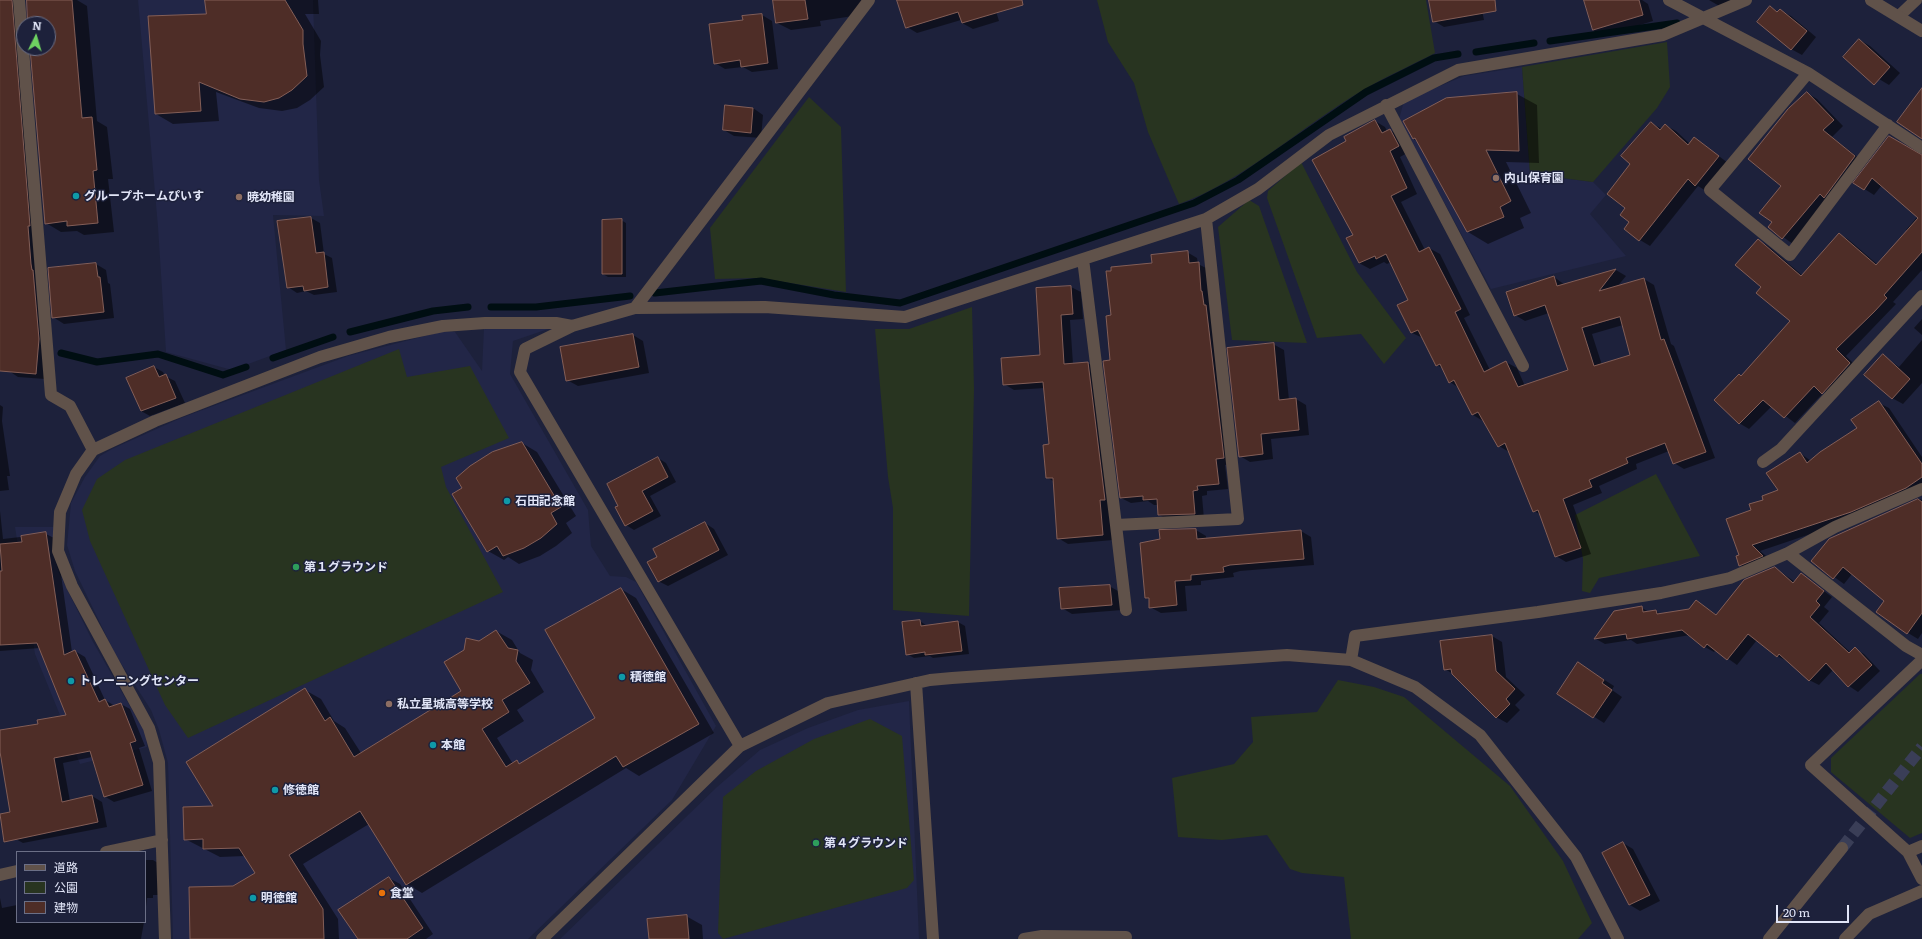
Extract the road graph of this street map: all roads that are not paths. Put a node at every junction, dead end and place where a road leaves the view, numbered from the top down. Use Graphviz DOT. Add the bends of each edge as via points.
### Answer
graph roads {
  1 [pos="19,0"];
  2 [pos="869,0"];
  3 [pos="1669,0"];
  4 [pos="1746,0"];
  5 [pos="1871,0"];
  6 [pos="1916,0"];
  7 [pos="1899,16"];
  8 [pos="1702,18"];
  9 [pos="1922,31"];
  10 [pos="1808,73"];
  11 [pos="1386,105"];
  12 [pos="1888,125"];
  13 [pos="1922,148"];
  14 [pos="1206,219"];
  15 [pos="1083,259"];
  16 [pos="1922,296"];
  17 [pos="635,308"];
  18 [pos="572,326"];
  19 [pos="1523,366"];
  20 [pos="92,450"];
  21 [pos="1762,462"];
  22 [pos="1922,489"];
  23 [pos="1116,525"];
  24 [pos="1788,553"];
  25 [pos="1126,610"];
  26 [pos="1922,655"];
  27 [pos="1351,660"];
  28 [pos="1922,660"];
  29 [pos="916,683"];
  30 [pos="740,746"];
  31 [pos="162,840"];
  32 [pos="1922,846"];
  33 [pos="1842,848"];
  34 [pos="111,851"];
  35 [pos="1908,852"];
  36 [pos="16,872"];
  37 [pos="0,875"];
  38 [pos="1922,879"];
  39 [pos="1922,891"];
  40 [pos="1126,937"];
  41 [pos="165,939"];
  42 [pos="542,939"];
  43 [pos="933,939"];
  44 [pos="1024,939"];
  45 [pos="1618,939"];
  46 [pos="1769,939"];
  47 [pos="1845,939"];
  1 -- 20 [label="street" via="51,395 70,406"];
  2 -- 17 [label="street"];
  3 -- 8 [label="street"];
  4 -- 8 [label="street"];
  5 -- 7 [label="street"];
  6 -- 7 [label="street"];
  7 -- 9 [label="street"];
  8 -- 10 [label="street"];
  8 -- 11 [label="street" via="1662,35 1458,70"];
  10 -- 12 [label="street"];
  10 -- 12 [label="street" via="1710,190 1790,255"];
  11 -- 14 [label="street" via="1329,135 1258,189"];
  11 -- 19 [label="street"];
  12 -- 13 [label="street"];
  14 -- 15 [label="street"];
  14 -- 23 [label="street" via="1238,519"];
  15 -- 17 [label="street" via="905,317 765,307"];
  15 -- 23 [label="street"];
  16 -- 21 [label="street" via="1781,449"];
  17 -- 18 [label="street"];
  18 -- 20 [label="street" via="556,322 478,323 443,326 389,337 320,358 155,421"];
  18 -- 30 [label="street" via="525,349 520,372"];
  20 -- 31 [label="street" via="76,474 60,512 58,551 72,586 149,728 159,762"];
  22 -- 24 [label="street" via="1835,527"];
  23 -- 25 [label="street"];
  24 -- 26 [label="street" via="1906,646"];
  24 -- 27 [label="street" via="1730,578 1661,593 1355,636"];
  27 -- 29 [label="street" via="1287,655 960,677"];
  27 -- 45 [label="street" via="1416,687 1480,735 1576,857"];
  28 -- 35 [label="street" via="1811,766"];
  29 -- 30 [label="street" via="828,703"];
  29 -- 43 [label="street"];
  30 -- 42 [label="street"];
  31 -- 34 [label="street"];
  31 -- 41 [label="street"];
  32 -- 35 [label="street"];
  33 -- 46 [label="street"];
  35 -- 38 [label="street"];
  36 -- 37 [label="street"];
  39 -- 47 [label="street" via="1869,914"];
  40 -- 44 [label="street" via="1042,936"];
}
